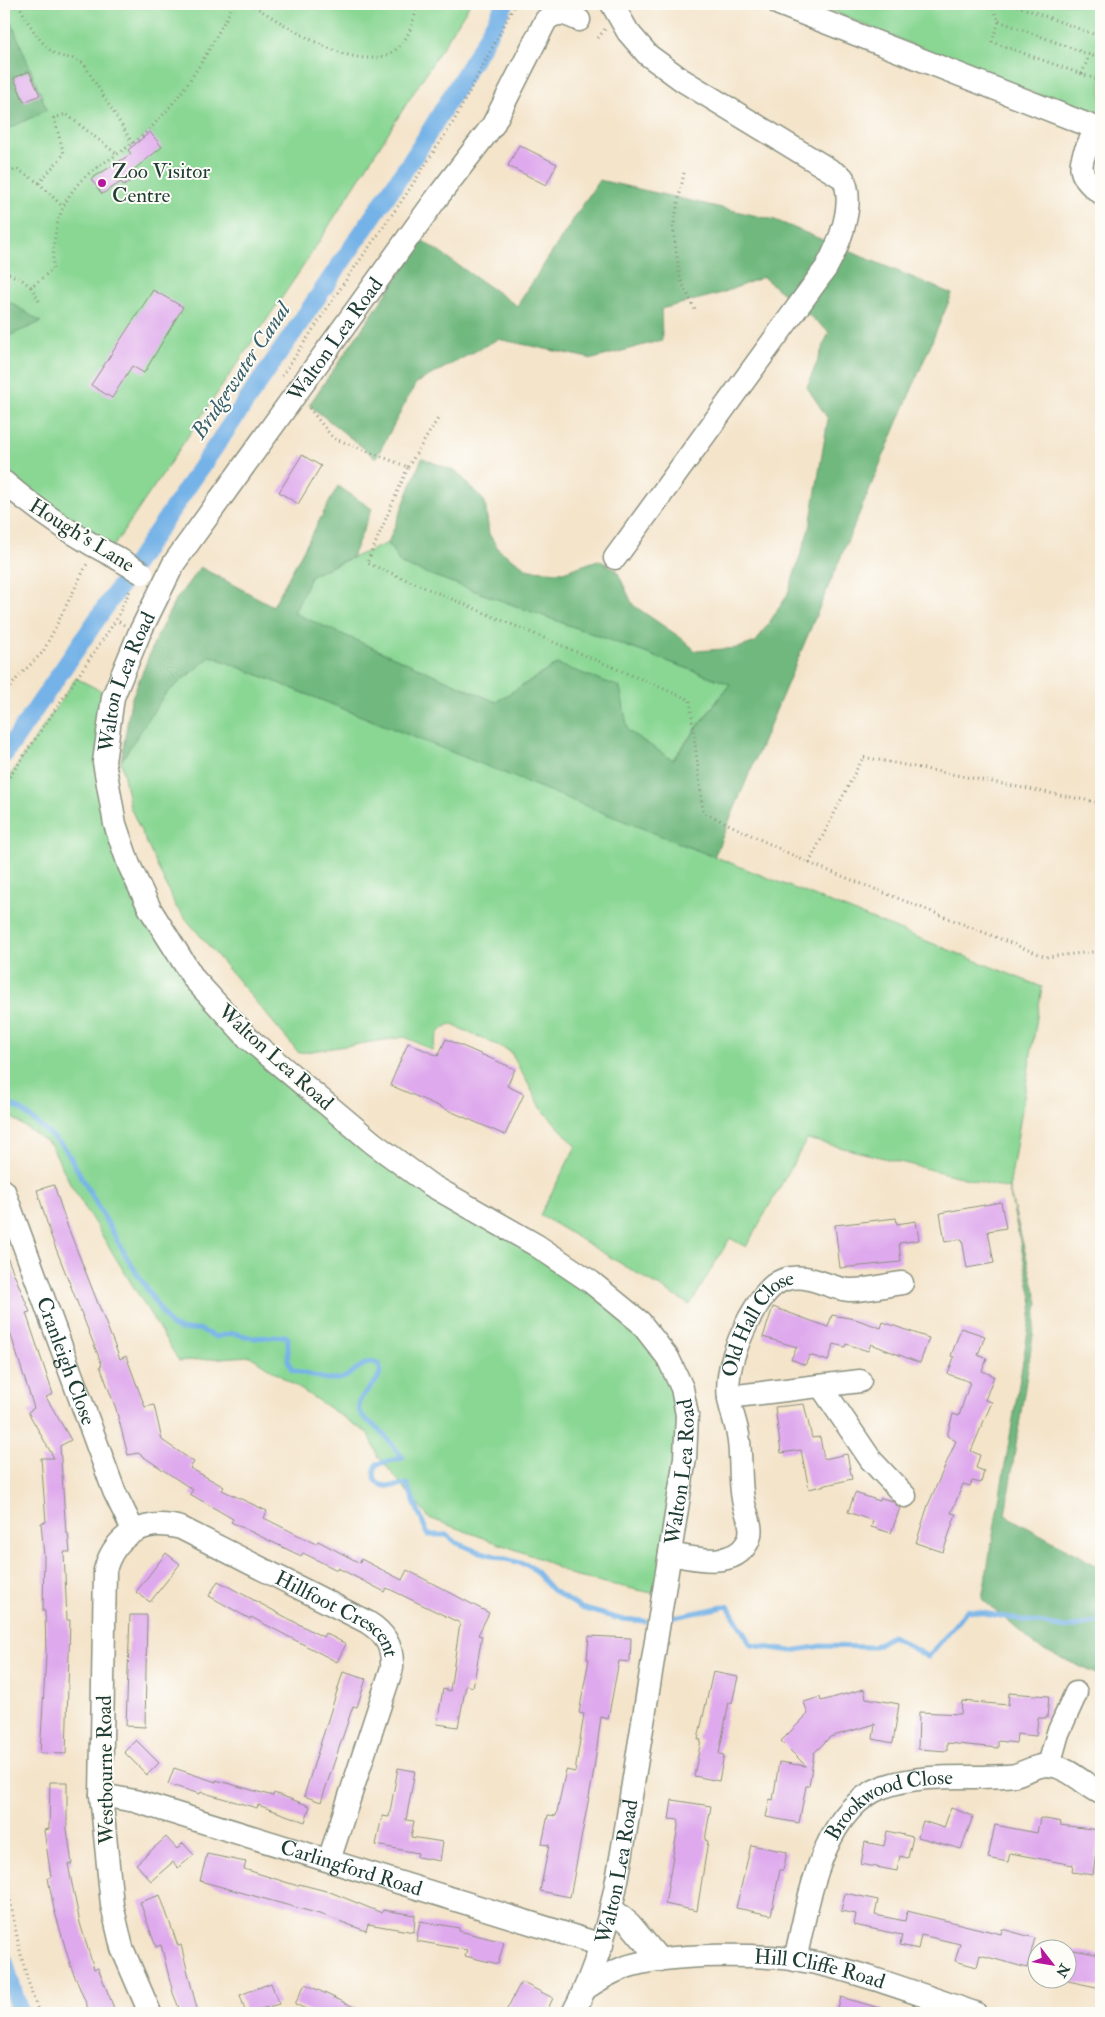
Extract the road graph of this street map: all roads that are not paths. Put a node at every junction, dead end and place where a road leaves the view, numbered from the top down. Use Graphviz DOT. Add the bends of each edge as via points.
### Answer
graph roads {
  1 [pos="612,4"];
  2 [pos="778,4"];
  3 [pos="579,20"];
  4 [pos="1099,129"];
  5 [pos="1101,193"];
  6 [pos="4,482"];
  7 [pos="615,558"];
  8 [pos="162,585"];
  9 [pos="4,1191"];
  10 [pos="902,1283"];
  11 [pos="860,1382"];
  12 [pos="820,1386"];
  13 [pos="729,1397"];
  14 [pos="905,1496"];
  15 [pos="134,1530"];
  16 [pos="670,1554"];
  17 [pos="1076,1692"];
  18 [pos="1048,1765"];
  19 [pos="1101,1794"];
  20 [pos="101,1796"];
  21 [pos="329,1860"];
  22 [pos="611,1908"];
  23 [pos="602,1944"];
  24 [pos="660,1960"];
  25 [pos="795,1960"];
  26 [pos="586,1988"];
  27 [pos="150,2013"];
  28 [pos="573,2013"];
  29 [pos="975,2013"];
  1 -- 7 [label="street" via="628,32 648,55 682,80 843,178 847,196 844,226 826,268"];
  2 -- 4 [label="street"];
  3 -- 8 [label="street, Walton Lea Road" via="561,14 546,20 493,126 288,387"];
  4 -- 5 [label="street" via="1081,166 1089,185"];
  6 -- 8 [label="street, Hough's Lane, bridge" via="23,499 117,558 138,577"];
  8 -- 16 [label="street, Walton Lea Road" via="113,697 104,762 115,824 129,865 150,909 194,979 249,1039 373,1143 429,1184 536,1245 591,1282 640,1322 668,1358 682,1388 687,1415 685,1458"];
  9 -- 15 [label="street, Cranleigh Close" via="114,1491"];
  10 -- 13 [label="street, Old Hall Close" via="849,1290 797,1277 773,1286 754,1310 734,1352 729,1374"];
  11 -- 12 [label="street, Old Hall Close"];
  12 -- 13 [label="street, Old Hall Close"];
  12 -- 14 [label="street" via="870,1460"];
  13 -- 16 [label="street, Old Hall Close" via="739,1436 743,1500 751,1533 747,1544 722,1560"];
  15 -- 20 [label="street, Westbourne Road" via="112,1551 105,1570"];
  15 -- 21 [label="street, Hillfoot Crescent" via="161,1524 181,1528 367,1622 382,1632 387,1640 392,1668"];
  16 -- 22 [label="street, Walton Lea Road"];
  17 -- 18 [label="street"];
  18 -- 19 [label="street"];
  18 -- 25 [label="street, Brookwood Close" via="1014,1775 913,1780 881,1787 869,1794 838,1826 822,1856"];
  20 -- 21 [label="street, Carlingford Road" via="135,1801"];
  20 -- 27 [label="street, Westbourne Road" via="116,1931"];
  21 -- 23 [label="street, Carlingford Road"];
  22 -- 23 [label="street, Walton Lea Road"];
  22 -- 24 [label="street" via="630,1924"];
  23 -- 26 [label="street, Walton Lea Road"];
  24 -- 25 [label="street, Hill Cliffe Road" via="740,1957"];
  24 -- 26 [label="street, Hill Cliffe Road" via="623,1968"];
  25 -- 29 [label="street, Hill Cliffe Road" via="839,1969"];
  26 -- 28 [label="street, Walton Lea Road"];
}
